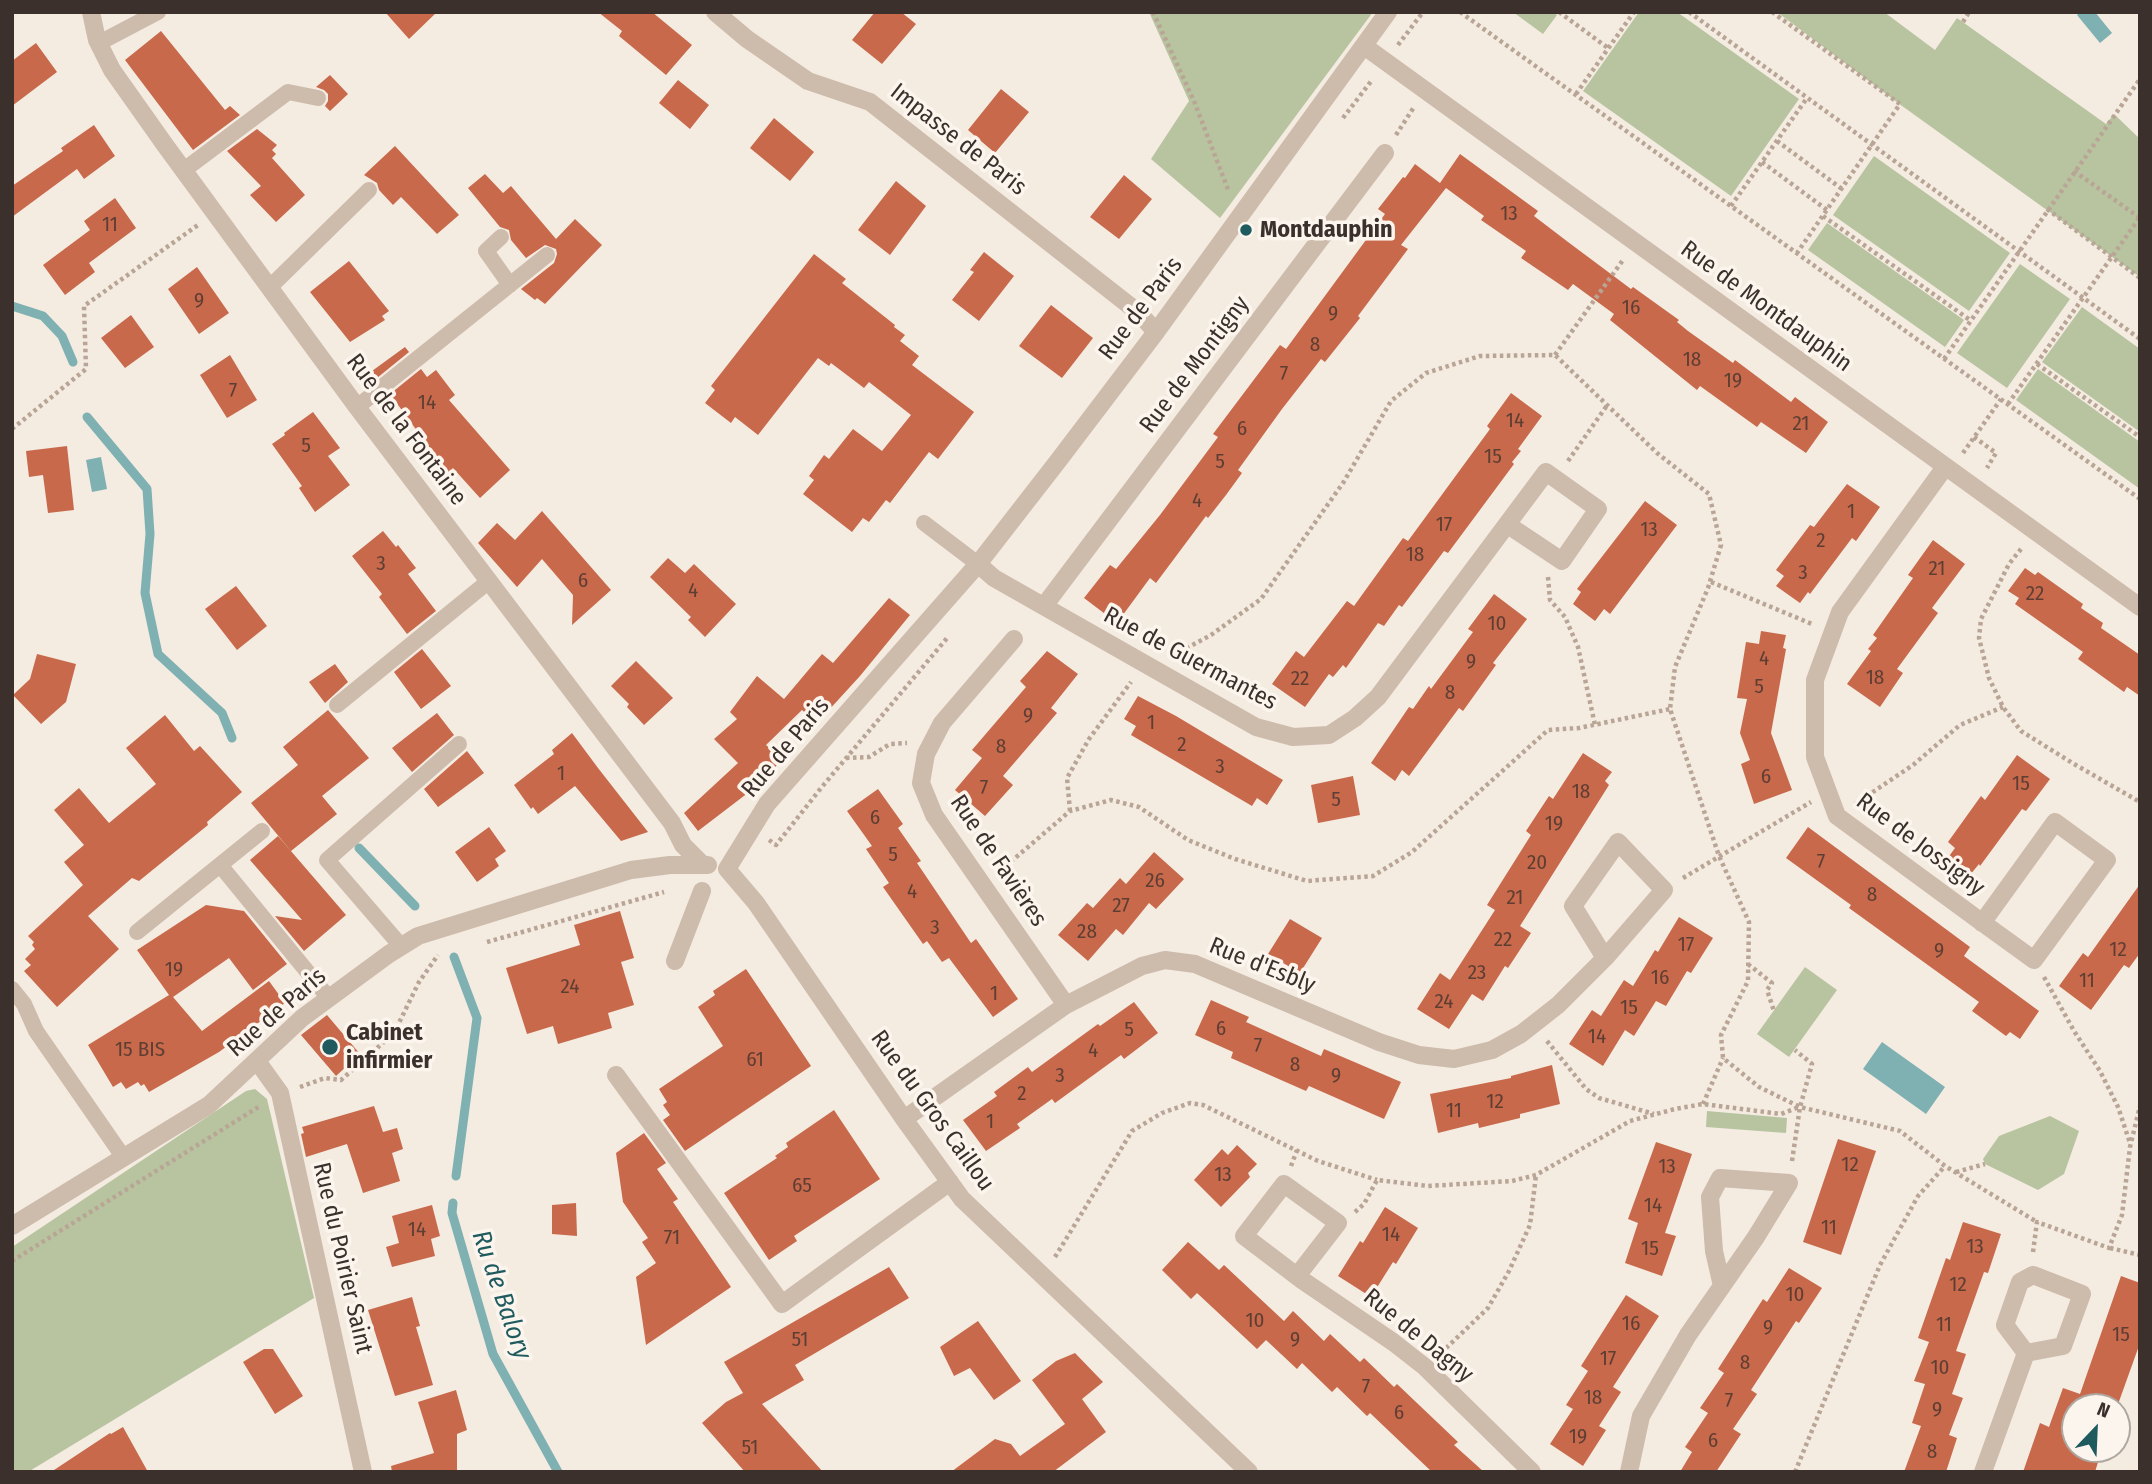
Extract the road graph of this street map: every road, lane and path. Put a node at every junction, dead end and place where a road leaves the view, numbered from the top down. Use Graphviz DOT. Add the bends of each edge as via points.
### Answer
graph roads {
  1 [pos="90,12"];
  2 [pos="158,12"];
  3 [pos="715,12"];
  4 [pos="1153,12"];
  5 [pos="1388,12"];
  6 [pos="1460,12"];
  7 [pos="1559,12"];
  8 [pos="1634,12"];
  9 [pos="1689,12"];
  10 [pos="1772,12"];
  11 [pos="1969,12"];
  12 [pos="1963,22"];
  13 [pos="99,43"];
  14 [pos="1364,46"];
  15 [pos="1608,48"];
  16 [pos="2140,79"];
  17 [pos="1576,94"];
  18 [pos="1406,97"];
  19 [pos="318,98"];
  20 [pos="1807,98"];
  21 [pos="1777,141"];
  22 [pos="1873,145"];
  23 [pos="1385,153"];
  24 [pos="1762,162"];
  25 [pos="184,170"];
  26 [pos="2074,170"];
  27 [pos="1842,189"];
  28 [pos="369,190"];
  29 [pos="1230,192"];
  30 [pos="1731,206"];
  31 [pos="2047,209"];
  32 [pos="1827,210"];
  33 [pos="216,212"];
  34 [pos="1823,216"];
  35 [pos="2140,218"];
  36 [pos="501,237"];
  37 [pos="1636,242"];
  38 [pos="2018,251"];
  39 [pos="1797,253"];
  40 [pos="547,255"];
  41 [pos="2111,257"];
  42 [pos="2140,278"];
  43 [pos="509,285"];
  44 [pos="270,287"];
  45 [pos="2083,298"];
  46 [pos="1970,320"];
  47 [pos="1156,332"];
  48 [pos="2140,339"];
  49 [pos="1555,355"];
  50 [pos="1944,359"];
  51 [pos="2037,363"];
  52 [pos="2001,399"];
  53 [pos="1608,404"];
  54 [pos="2008,404"];
  55 [pos="357,407"];
  56 [pos="12,429"];
  57 [pos="1974,437"];
  58 [pos="2140,437"];
  59 [pos="1948,469"];
  60 [pos="1556,479"];
  61 [pos="1975,488"];
  62 [pos="2140,499"];
  63 [pos="925,523"];
  64 [pos="1508,525"];
  65 [pos="2034,531"];
  66 [pos="1548,552"];
  67 [pos="978,564"];
  68 [pos="489,581"];
  69 [pos="1710,582"];
  70 [pos="1044,606"];
  71 [pos="2140,607"];
  72 [pos="1833,632"];
  73 [pos="1014,639"];
  74 [pos="1149,668"];
  75 [pos="337,705"];
  76 [pos="2003,708"];
  77 [pos="1670,709"];
  78 [pos="1595,725"];
  79 [pos="931,743"];
  80 [pos="458,744"];
  81 [pos="845,758"];
  82 [pos="1828,792"];
  83 [pos="2140,802"];
  84 [pos="1070,811"];
  85 [pos="1837,816"];
  86 [pos="262,831"];
  87 [pos="1719,856"];
  88 [pos="702,864"];
  89 [pos="220,865"];
  90 [pos="727,869"];
  91 [pos="983,885"];
  92 [pos="671,890"];
  93 [pos="1664,890"];
  94 [pos="702,891"];
  95 [pos="1982,922"];
  96 [pos="138,932"];
  97 [pos="475,945"];
  98 [pos="401,947"];
  99 [pos="449,952"];
  100 [pos="1605,958"];
  101 [pos="2034,960"];
  102 [pos="675,961"];
  103 [pos="1748,964"];
  104 [pos="12,989"];
  105 [pos="328,997"];
  106 [pos="1066,1005"];
  107 [pos="1774,1011"];
  108 [pos="1534,1024"];
  109 [pos="1795,1049"];
  110 [pos="1723,1058"];
  111 [pos="257,1061"];
  112 [pos="616,1075"];
  113 [pos="280,1093"];
  114 [pos="1703,1104"];
  115 [pos="2140,1106"];
  116 [pos="1800,1107"];
  117 [pos="1655,1114"];
  118 [pos="904,1119"];
  119 [pos="2131,1144"];
  120 [pos="124,1158"];
  121 [pos="1985,1164"];
  122 [pos="1945,1166"];
  123 [pos="1955,1172"];
  124 [pos="1536,1175"];
  125 [pos="1377,1180"];
  126 [pos="950,1182"];
  127 [pos="1789,1183"];
  128 [pos="2037,1222"];
  129 [pos="1338,1223"];
  130 [pos="12,1226"];
  131 [pos="2109,1248"];
  132 [pos="2140,1255"];
  133 [pos="12,1262"];
  134 [pos="1051,1263"];
  135 [pos="1297,1276"];
  136 [pos="2030,1277"];
  137 [pos="1722,1286"];
  138 [pos="2026,1353"];
  139 [pos="1425,1367"];
  140 [pos="363,1472"];
  141 [pos="1250,1472"];
  142 [pos="1532,1472"];
  143 [pos="1629,1472"];
  144 [pos="1795,1472"];
  145 [pos="1983,1472"];
  1 -- 13 [label="street, Rue de la Fontaine"];
  2 -- 13 [label="lane"];
  3 -- 47 [label="street, Impasse de Paris" via="808,81 870,102 1139,313"];
  4 -- 29 [label="path"];
  5 -- 14 [label="street, Rue de Paris"];
  6 -- 17 [label="path"];
  7 -- 15 [label="path"];
  8 -- 15 [label="path"];
  9 -- 20 [label="path"];
  10 -- 22 [label="path" via="1900,104"];
  11 -- 12 [label="path"];
  13 -- 25 [label="street, Rue de la Fontaine"];
  14 -- 37 [label="street, Rue de Montdauphin"];
  14 -- 47 [label="street, Rue de Paris"];
  15 -- 17 [label="path"];
  16 -- 26 [label="path"];
  17 -- 30 [label="path"];
  18 -- 23 [label="path" via="1416,104"];
  19 -- 25 [label="lane" via="288,92"];
  20 -- 21 [label="path"];
  20 -- 22 [label="path"];
  21 -- 24 [label="path"];
  21 -- 27 [label="path"];
  22 -- 27 [label="path"];
  22 -- 38 [label="path"];
  23 -- 70 [label="street, Rue de Montigny"];
  24 -- 30 [label="path"];
  24 -- 32 [label="path"];
  25 -- 33 [label="street, Rue de la Fontaine"];
  26 -- 31 [label="path"];
  26 -- 35 [label="path"];
  27 -- 32 [label="path"];
  28 -- 44 [label="lane"];
  30 -- 39 [label="path"];
  31 -- 38 [label="path"];
  31 -- 41 [label="path"];
  32 -- 34 [label="path"];
  33 -- 44 [label="street, Rue de la Fontaine"];
  33 -- 56 [label="path" via="84,306 86,369"];
  34 -- 39 [label="path"];
  34 -- 46 [label="path"];
  35 -- 41 [label="path"];
  36 -- 43 [label="lane" via="486,251"];
  37 -- 49 [label="path"];
  37 -- 59 [label="street, Rue de Montdauphin"];
  38 -- 45 [label="path"];
  38 -- 46 [label="path"];
  39 -- 50 [label="path"];
  40 -- 43 [label="lane"];
  41 -- 42 [label="path"];
  41 -- 45 [label="path"];
  43 -- 55 [label="lane"];
  44 -- 55 [label="street, Rue de la Fontaine"];
  45 -- 48 [label="path"];
  45 -- 51 [label="path"];
  46 -- 50 [label="path"];
  47 -- 67 [label="street, Rue de Paris"];
  49 -- 53 [label="path"];
  49 -- 74 [label="path" via="1480,356 1426,373 1391,401 1343,483 1261,599 1211,635"];
  50 -- 52 [label="path"];
  51 -- 54 [label="path"];
  51 -- 58 [label="path"];
  52 -- 54 [label="path"];
  52 -- 57 [label="path"];
  53 -- 60 [label="path"];
  53 -- 69 [label="path" via="1657,453 1709,494 1721,545"];
  54 -- 62 [label="path"];
  55 -- 68 [label="street, Rue de la Fontaine"];
  57 -- 59 [label="path"];
  57 -- 61 [label="path" via="1996,453"];
  59 -- 61 [label="street, Rue de Montdauphin"];
  59 -- 72 [label="street, Rue de Jossigny" via="1840,612"];
  60 -- 64 [label="street, Rue de Guermantes" via="1546,472"];
  60 -- 66 [label="street" via="1598,509 1562,561"];
  61 -- 65 [label="street, Rue de Montdauphin"];
  63 -- 67 [label="lane"];
  64 -- 66 [label="street"];
  64 -- 74 [label="street, Rue de Guermantes" via="1378,697 1329,735 1293,737 1256,727"];
  65 -- 71 [label="street, Rue de Montdauphin"];
  65 -- 76 [label="path" via="2009,564 1981,620 1979,638 1989,678"];
  66 -- 78 [label="path" via="1550,600 1565,617 1578,647"];
  67 -- 70 [label="street, Rue de Guermantes"];
  67 -- 90 [label="street, Rue de Paris" via="767,804"];
  68 -- 75 [label="lane"];
  68 -- 88 [label="street, Rue de la Fontaine" via="672,823 683,845"];
  69 -- 72 [label="path"];
  69 -- 77 [label="path" via="1675,667"];
  70 -- 74 [label="street, Rue de Guermantes"];
  72 -- 82 [label="street, Rue de Jossigny" via="1815,680 1815,757"];
  73 -- 79 [label="street, Rue de Favières" via="942,723"];
  74 -- 84 [label="path" via="1132,681 1106,715 1067,778"];
  76 -- 83 [label="path" via="2021,730"];
  76 -- 85 [label="path" via="1960,725 1913,765"];
  77 -- 78 [label="path"];
  77 -- 87 [label="path"];
  78 -- 84 [label="path" via="1548,730 1412,852 1373,876 1307,881 1188,841 1139,807 1111,800"];
  79 -- 81 [label="path" via="890,744 869,757"];
  79 -- 91 [label="street, Rue de Favières" via="921,783 934,815"];
  80 -- 98 [label="lane" via="327,860"];
  82 -- 85 [label="street, Rue de Jossigny"];
  82 -- 87 [label="path"];
  84 -- 91 [label="path"];
  85 -- 95 [label="street, Rue de Jossigny"];
  86 -- 89 [label="lane"];
  87 -- 93 [label="path"];
  87 -- 103 [label="path" via="1749,922"];
  88 -- 90 [label="street, Rue de Paris"];
  88 -- 98 [label="street, Rue de Paris" via="631,870 418,936"];
  89 -- 96 [label="lane"];
  89 -- 105 [label="lane"];
  90 -- 118 [label="street, Rue du Gros Caillou" via="756,903"];
  91 -- 106 [label="street, Rue de Favières"];
  92 -- 97 [label="path"];
  93 -- 100 [label="street, Rue d'Esbly"];
  93 -- 100 [label="street" via="1618,842 1573,906"];
  94 -- 102 [label="street"];
  95 -- 101 [label="street, Rue de Jossigny"];
  95 -- 101 [label="street, Rue de Jossigny" via="2054,822 2107,860"];
  98 -- 105 [label="street, Rue de Paris"];
  99 -- 113 [label="path" via="436,955 394,1033 341,1080 325,1078"];
  100 -- 108 [label="street, Rue d'Esbly"];
  101 -- 119 [label="path" via="2100,1071"];
  103 -- 107 [label="path" via="1772,983 1767,990"];
  103 -- 110 [label="path" via="1748,981 1721,1035"];
  104 -- 120 [label="lane"];
  105 -- 111 [label="street, Rue de Paris"];
  106 -- 108 [label="street, Rue d'Esbly" via="1142,966 1165,960 1195,964 1419,1055 1454,1059 1492,1050"];
  106 -- 118 [label="street, Rue d'Esbly"];
  108 -- 117 [label="path" via="1586,1089 1599,1098"];
  109 -- 116 [label="path" via="1812,1064"];
  110 -- 114 [label="path"];
  110 -- 116 [label="path" via="1759,1087"];
  111 -- 113 [label="street, Rue du Poirier Saint"];
  111 -- 120 [label="street, Rue de Paris" via="209,1105"];
  112 -- 126 [label="street" via="782,1304"];
  113 -- 133 [label="path"];
  113 -- 140 [label="street, Rue du Poirier Saint"];
  114 -- 116 [label="path" via="1781,1114"];
  114 -- 117 [label="path"];
  115 -- 119 [label="path"];
  116 -- 122 [label="path" via="1900,1131"];
  116 -- 127 [label="path"];
  117 -- 124 [label="path" via="1630,1121"];
  118 -- 126 [label="street, Rue du Gros Caillou"];
  119 -- 131 [label="path" via="2122,1215"];
  120 -- 130 [label="street, Rue de Paris"];
  121 -- 123 [label="path"];
  122 -- 123 [label="path"];
  122 -- 144 [label="path" via="1917,1196 1880,1265"];
  123 -- 128 [label="path"];
  124 -- 125 [label="path" via="1512,1181 1427,1186"];
  124 -- 139 [label="path" via="1530,1224 1488,1308"];
  125 -- 129 [label="path" via="1364,1204"];
  125 -- 134 [label="path" via="1318,1161 1203,1105 1190,1103 1132,1131"];
  126 -- 141 [label="street, Rue du Gros Caillou" via="962,1199"];
  127 -- 137 [label="street"];
  127 -- 137 [label="street" via="1720,1178 1710,1197"];
  128 -- 131 [label="path"];
  128 -- 136 [label="path"];
  129 -- 135 [label="street"];
  129 -- 135 [label="street, Rue de Dagny" via="1284,1184 1260,1215 1244,1236"];
  131 -- 132 [label="path"];
  135 -- 139 [label="street, Rue de Dagny"];
  136 -- 138 [label="street" via="2020,1282 2005,1325"];
  136 -- 138 [label="street" via="2082,1294 2063,1346"];
  137 -- 143 [label="street" via="1641,1416"];
  138 -- 145 [label="street"];
  139 -- 142 [label="street, Rue de Dagny"];
}
